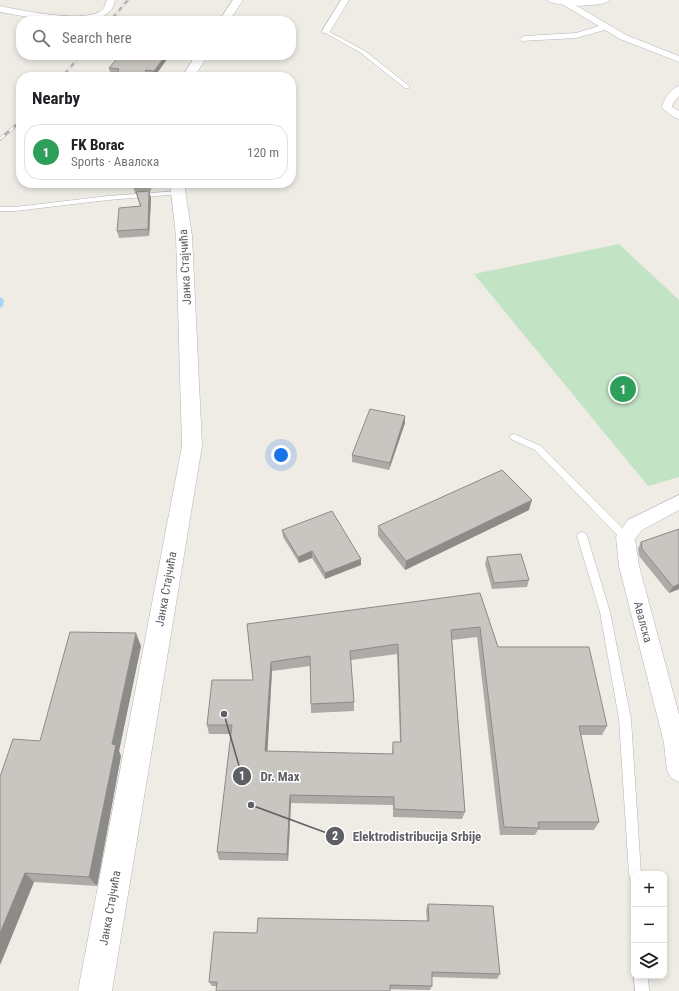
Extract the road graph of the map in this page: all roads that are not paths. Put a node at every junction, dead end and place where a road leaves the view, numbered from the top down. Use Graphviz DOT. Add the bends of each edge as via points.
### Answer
graph roads {
  1 [pos="111,0"];
  2 [pos="238,0"];
  3 [pos="345,0"];
  4 [pos="605,0"];
  5 [pos="558,1"];
  6 [pos="0,9"];
  7 [pos="46,16"];
  8 [pos="98,16"];
  9 [pos="227,16"];
  10 [pos="605,27"];
  11 [pos="326,31"];
  12 [pos="524,39"];
  13 [pos="679,59"];
  14 [pos="199,60"];
  15 [pos="191,72"];
  16 [pos="407,87"];
  17 [pos="679,90"];
  18 [pos="679,116"];
  19 [pos="178,188"];
  20 [pos="0,209"];
  21 [pos="514,437"];
  22 [pos="679,502"];
  23 [pos="582,536"];
  24 [pos="625,537"];
  25 [pos="679,770"];
  26 [pos="635,871"];
  27 [pos="641,979"];
  28 [pos="95,991"];
  29 [pos="642,991"];
  1 -- 8 [label="street" via="106,12"];
  2 -- 9 [label="street"];
  3 -- 11 [label="street"];
  4 -- 5 [label="street" via="584,3"];
  5 -- 10 [label="street"];
  6 -- 7 [label="street"];
  10 -- 12 [label="street" via="596,32"];
  10 -- 13 [label="street" via="623,37"];
  11 -- 16 [label="lane" via="363,52"];
  14 -- 15 [label="street"];
  17 -- 18 [label="street" via="667,108"];
  19 -- 20 [label="lane"];
  19 -- 28 [label="street, Јанка Стајчића" via="184,236 192,446"];
  21 -- 24 [label="lane" via="538,448"];
  22 -- 24 [label="street" via="635,525"];
  23 -- 26 [label="lane" via="605,612 625,719"];
  24 -- 25 [label="street, Авалска" via="629,566 675,743"];
  27 -- 29 [label="lane"];
}
